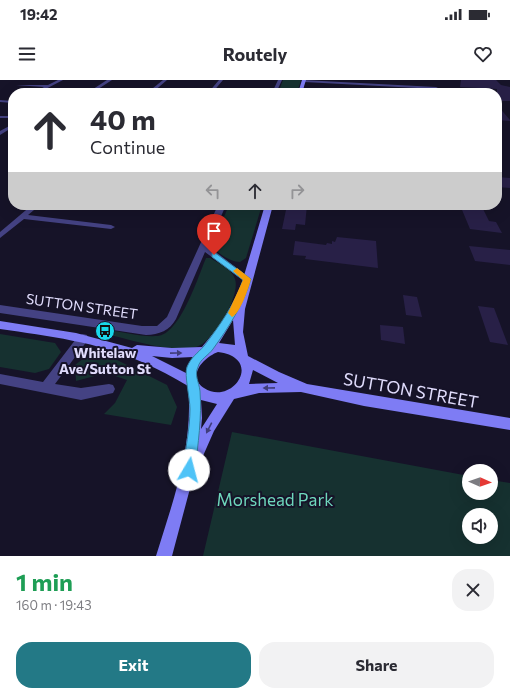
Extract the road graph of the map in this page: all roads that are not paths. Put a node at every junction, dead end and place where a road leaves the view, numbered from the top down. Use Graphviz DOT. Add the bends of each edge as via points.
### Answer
graph roads {
  1 [pos="61,80"];
  2 [pos="110,80"];
  3 [pos="165,80"];
  4 [pos="221,80"];
  5 [pos="304,81"];
  6 [pos="18,85"];
  7 [pos="48,86"];
  8 [pos="44,88"];
  9 [pos="97,88"];
  10 [pos="155,88"];
  11 [pos="214,88"];
  12 [pos="436,88"];
  13 [pos="30,210"];
  14 [pos="220,210"];
  15 [pos="268,210"];
  16 [pos="22,217"];
  17 [pos="111,227"];
  18 [pos="0,236"];
  19 [pos="203,247"];
  20 [pos="247,279"];
  21 [pos="244,290"];
  22 [pos="0,309"];
  23 [pos="0,325"];
  24 [pos="83,338"];
  25 [pos="123,349"];
  26 [pos="205,351"];
  27 [pos="245,359"];
  28 [pos="0,379"];
  29 [pos="193,384"];
  30 [pos="46,387"];
  31 [pos="306,388"];
  32 [pos="109,389"];
  33 [pos="231,394"];
  34 [pos="510,424"];
  35 [pos="189,470"];
  36 [pos="164,556"];
  1 -- 7 [label="street"];
  2 -- 9 [label="street"];
  3 -- 10 [label="street"];
  4 -- 11 [label="street"];
  5 -- 12 [label="street"];
  6 -- 7 [label="street"];
  7 -- 8 [label="street"];
  13 -- 16 [label="street"];
  14 -- 19 [label="street"];
  15 -- 20 [label="main road"];
  16 -- 17 [label="street"];
  16 -- 18 [label="street"];
  19 -- 20 [label="street"];
  19 -- 22 [label="street, SUTTON STREET" via="171,319 160,329 142,330"];
  20 -- 21 [label="main road"];
  21 -- 26 [label="main road" via="228,321"];
  21 -- 27 [label="main road" via="238,330"];
  23 -- 24 [label="main road"];
  24 -- 25 [label="main road"];
  24 -- 30 [label="street"];
  25 -- 26 [label="main road, one-way" via="172,353"];
  25 -- 29 [label="main road" via="160,363"];
  26 -- 27 [label="main road" via="218,347 227,348 238,352"];
  26 -- 29 [label="main road" via="193,366"];
  27 -- 31 [label="main road, SUTTON STREET" via="275,376"];
  27 -- 33 [label="main road" via="248,372 246,380 241,388"];
  28 -- 30 [label="street"];
  29 -- 33 [label="main road" via="201,393 208,396 219,398"];
  29 -- 35 [label="main road" via="196,418"];
  30 -- 32 [label="street" via="81,394"];
  31 -- 33 [label="main road, SUTTON STREET, one-way" via="260,388"];
  31 -- 34 [label="main road, SUTTON STREET"];
  33 -- 35 [label="main road, one-way" via="209,426"];
  35 -- 36 [label="main road"];
}
